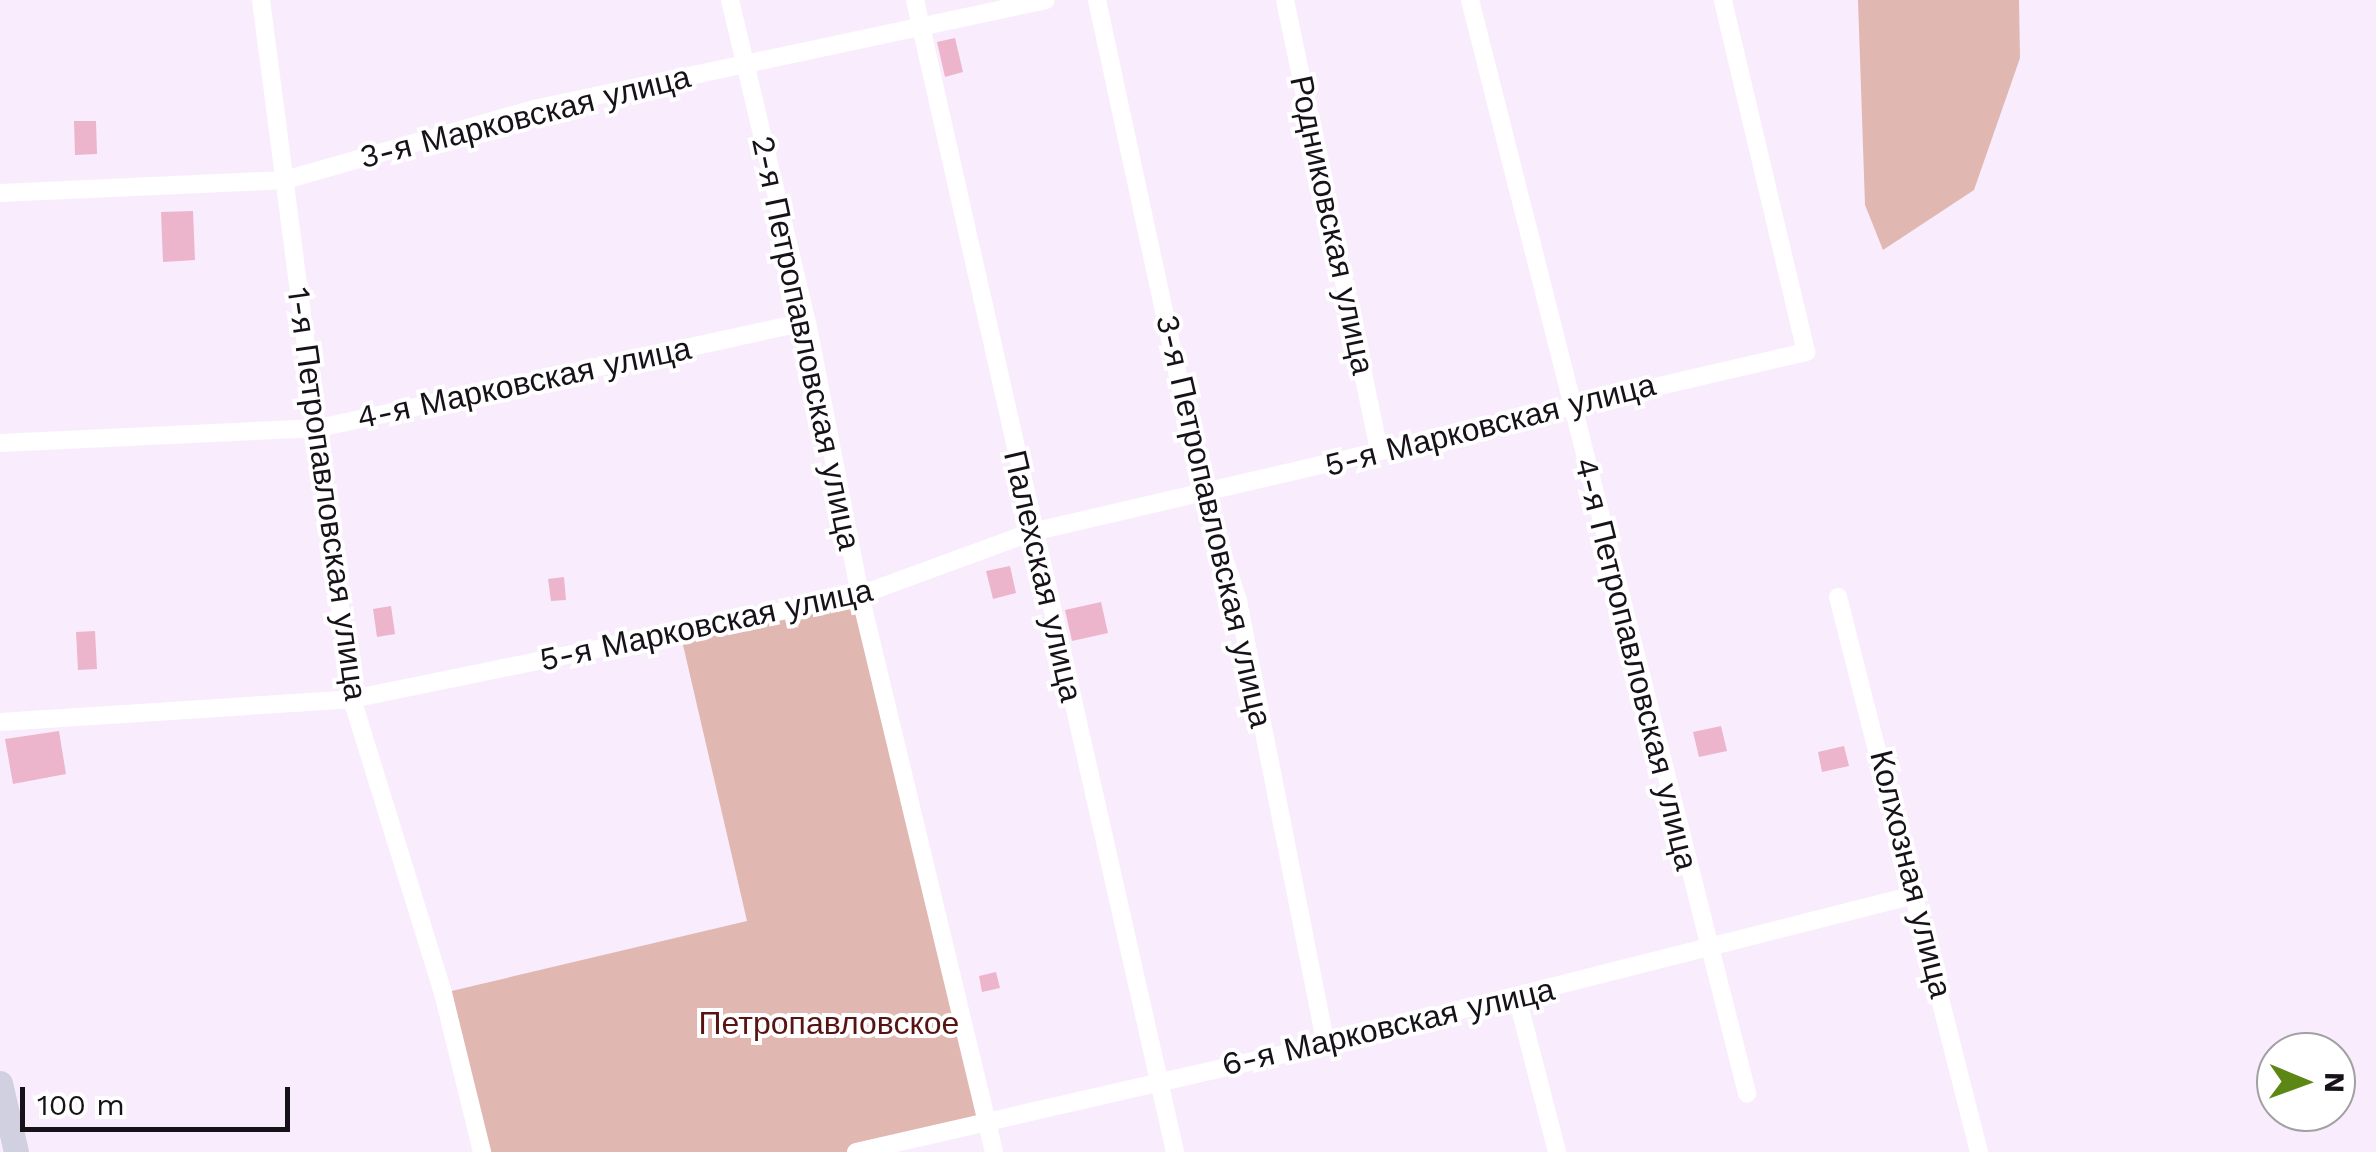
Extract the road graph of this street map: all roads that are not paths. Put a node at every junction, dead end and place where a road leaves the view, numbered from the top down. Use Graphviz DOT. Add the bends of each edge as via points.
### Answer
graph roads {
  1 [pos="261,0"];
  2 [pos="730,0"];
  3 [pos="914,0"];
  4 [pos="1046,0"];
  5 [pos="1097,0"];
  6 [pos="1284,0"];
  7 [pos="1470,0"];
  8 [pos="1723,0"];
  9 [pos="921,26"];
  10 [pos="744,63"];
  11 [pos="285,180"];
  12 [pos="0,194"];
  13 [pos="807,322"];
  14 [pos="1570,403"];
  15 [pos="318,428"];
  16 [pos="0,443"];
  17 [pos="1379,450"];
  18 [pos="1204,497"];
  19 [pos="1032,532"];
  20 [pos="860,596"];
  21 [pos="1838,596"];
  22 [pos="352,699"];
  23 [pos="0,722"];
  24 [pos="1918,894"];
  25 [pos="1707,948"];
  26 [pos="1517,997"];
  27 [pos="1326,1044"];
  28 [pos="1159,1080"];
  29 [pos="0,1082"];
  30 [pos="1747,1093"];
  31 [pos="986,1122"];
  32 [pos="16,1152"];
  33 [pos="482,1152"];
  34 [pos="856,1152"];
  35 [pos="994,1152"];
  36 [pos="1175,1152"];
  37 [pos="1556,1152"];
  38 [pos="1979,1152"];
  1 -- 11 [label="street, 1-я Петропавловская улица"];
  2 -- 10 [label="street, 2-я Петропавловская улица"];
  3 -- 9 [label="street, Палехская улица"];
  4 -- 9 [label="street, 3-я Марковская улица"];
  5 -- 18 [label="street, 3-я Петропавловская улица"];
  6 -- 17 [label="street, Родниковская улица"];
  7 -- 14 [label="street, 4-я Петропавловская улица"];
  8 -- 14 [label="street, 5-я Марковская улица" via="1806,352"];
  9 -- 10 [label="street, 3-я Марковская улица"];
  9 -- 19 [label="street, Палехская улица"];
  10 -- 11 [label="street, 3-я Марковская улица" via="534,109"];
  10 -- 13 [label="street, 2-я Петропавловская улица"];
  11 -- 12 [label="street, 3-я Марковская улица"];
  11 -- 15 [label="street, 1-я Петропавловская улица"];
  13 -- 15 [label="street, 4-я Марковская улица"];
  13 -- 20 [label="street, 2-я Петропавловская улица"];
  14 -- 17 [label="street, 5-я Марковская улица"];
  14 -- 25 [label="street, 4-я Петропавловская улица"];
  15 -- 16 [label="street, 4-я Марковская улица"];
  15 -- 22 [label="street, 1-я Петропавловская улица"];
  17 -- 18 [label="street, 5-я Марковская улица"];
  18 -- 19 [label="street, 5-я Марковская улица"];
  18 -- 27 [label="street, 3-я Петропавловская улица" via="1238,601"];
  19 -- 20 [label="street, 5-я Марковская улица"];
  19 -- 28 [label="street, Палехская улица"];
  20 -- 22 [label="street, 5-я Марковская улица"];
  20 -- 31 [label="street, 2-я Петропавловская улица"];
  21 -- 24 [label="street, Колхозная улица"];
  22 -- 23 [label="street, 5-я Марковская улица"];
  22 -- 33 [label="street, 1-я Петропавловская улица" via="443,993"];
  24 -- 25 [label="street, 6-я Марковская улица"];
  24 -- 38 [label="street, Колхозная улица"];
  25 -- 26 [label="street, 6-я Марковская улица"];
  25 -- 30 [label="street, 4-я Петропавловская улица"];
  26 -- 27 [label="street, 6-я Марковская улица"];
  26 -- 37 [label="street"];
  27 -- 28 [label="street, 6-я Марковская улица"];
  28 -- 31 [label="street, 6-я Марковская улица"];
  28 -- 36 [label="street, Палехская улица"];
  29 -- 32 [label="main road"];
  31 -- 34 [label="street, 6-я Марковская улица"];
  31 -- 35 [label="street, 2-я Петропавловская улица"];
}
